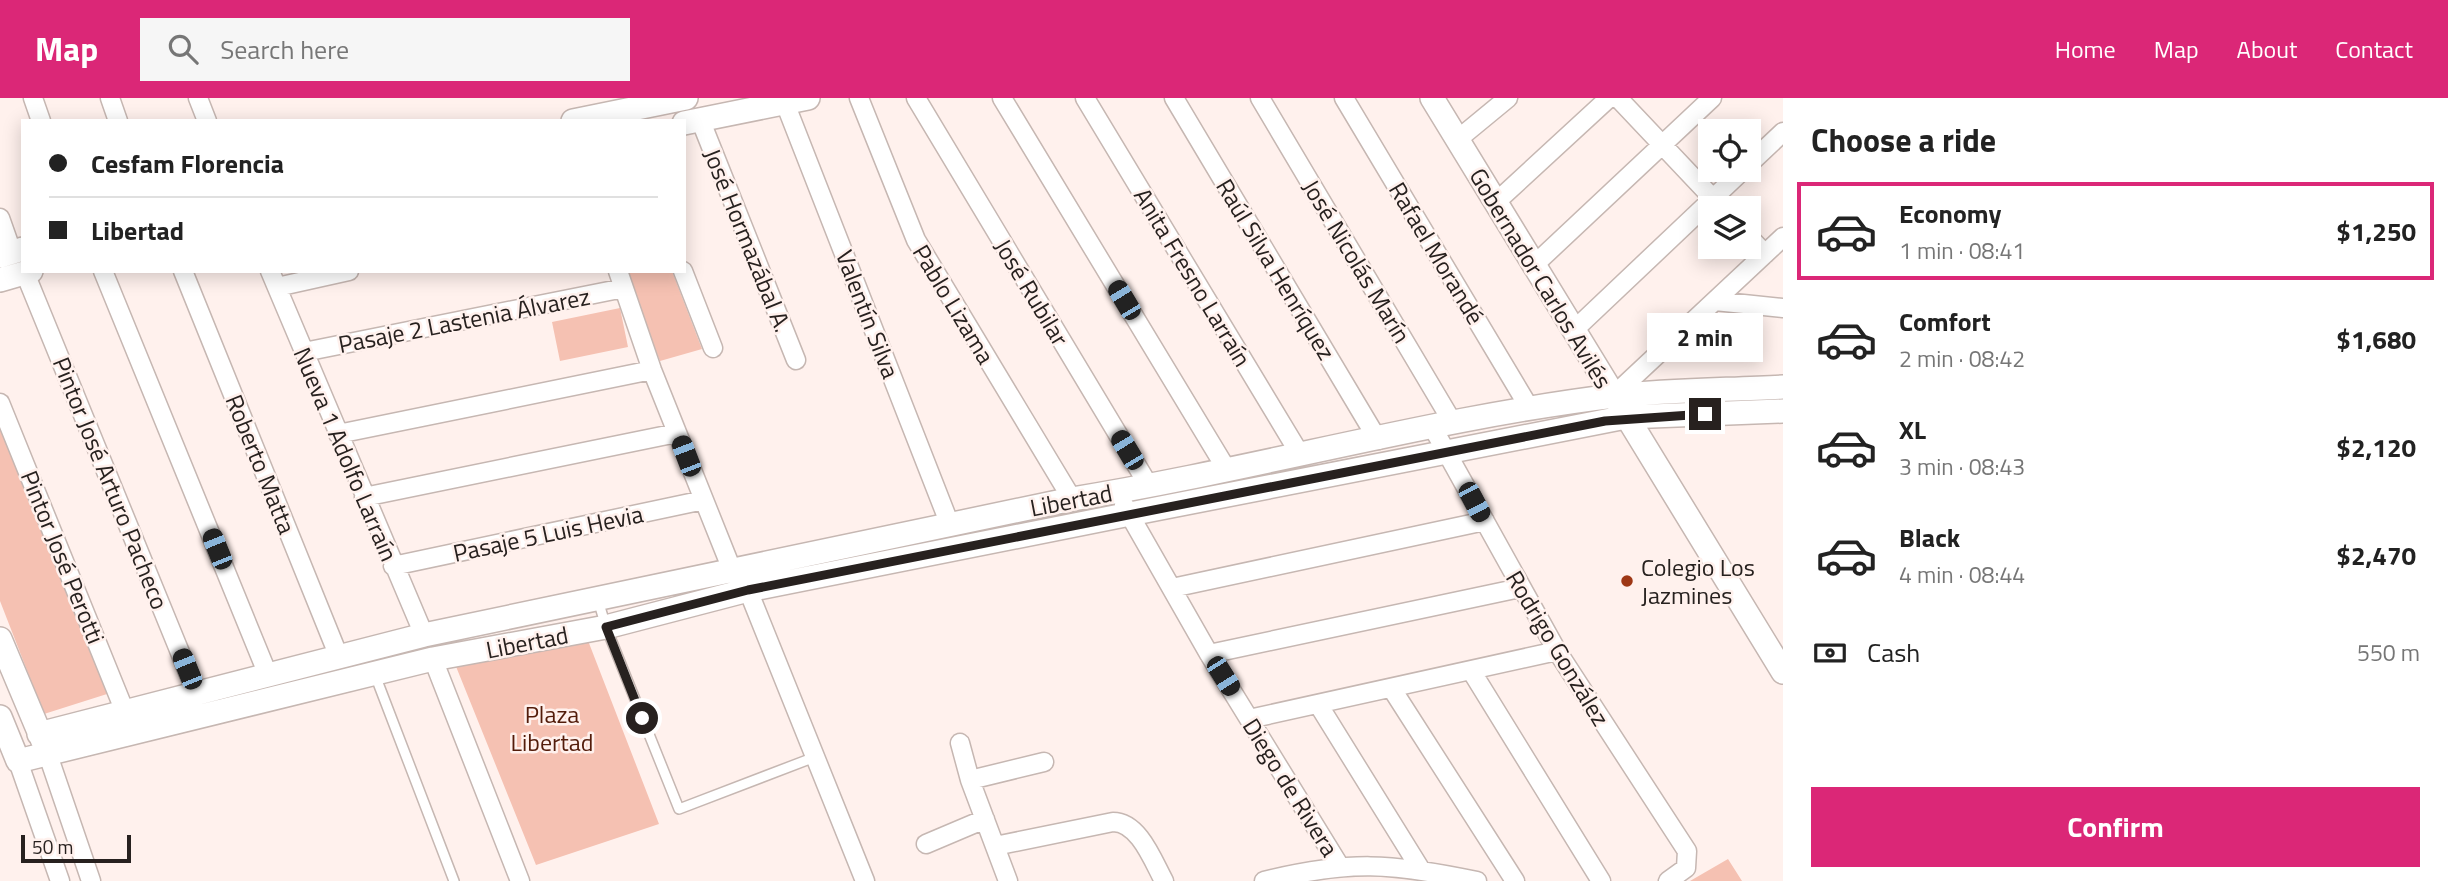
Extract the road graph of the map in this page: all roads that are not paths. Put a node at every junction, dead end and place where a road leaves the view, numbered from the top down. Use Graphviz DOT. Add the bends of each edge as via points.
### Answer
graph roads {
  1 [pos="33,98"];
  2 [pos="110,98"];
  3 [pos="198,98"];
  4 [pos="686,98"];
  5 [pos="808,98"];
  6 [pos="859,98"];
  7 [pos="916,98"];
  8 [pos="1002,98"];
  9 [pos="1085,98"];
  10 [pos="1174,98"];
  11 [pos="1260,98"];
  12 [pos="1345,98"];
  13 [pos="1432,98"];
  14 [pos="1508,98"];
  15 [pos="1609,98"];
  16 [pos="1618,98"];
  17 [pos="1712,98"];
  18 [pos="785,103"];
  19 [pos="614,110"];
  20 [pos="40,119"];
  21 [pos="117,119"];
  22 [pos="206,119"];
  23 [pos="580,119"];
  24 [pos="692,121"];
  25 [pos="1783,132"];
  26 [pos="1457,140"];
  27 [pos="1662,145"];
  28 [pos="1761,153"];
  29 [pos="1734,182"];
  30 [pos="1710,196"];
  31 [pos="1723,196"];
  32 [pos="1495,203"];
  33 [pos="0,218"];
  34 [pos="1698,220"];
  35 [pos="1783,237"];
  36 [pos="1761,250"];
  37 [pos="12,252"];
  38 [pos="1765,254"];
  39 [pos="1533,266"];
  40 [pos="24,273"];
  41 [pos="28,273"];
  42 [pos="104,273"];
  43 [pos="184,273"];
  44 [pos="330,273"];
  45 [pos="684,273"];
  46 [pos="273,279"];
  47 [pos="0,280"];
  48 [pos="621,280"];
  49 [pos="1715,302"];
  50 [pos="1783,308"];
  51 [pos="1573,331"];
  52 [pos="713,348"];
  53 [pos="304,352"];
  54 [pos="796,360"];
  55 [pos="652,370"];
  56 [pos="1783,387"];
  57 [pos="1613,396"];
  58 [pos="0,403"];
  59 [pos="1530,409"];
  60 [pos="1783,411"];
  61 [pos="1626,417"];
  62 [pos="1443,426"];
  63 [pos="677,433"];
  64 [pos="338,434"];
  65 [pos="1378,440"];
  66 [pos="1447,452"];
  67 [pos="1301,456"];
  68 [pos="1227,470"];
  69 [pos="1149,486"];
  70 [pos="1116,492"];
  71 [pos="364,497"];
  72 [pos="1072,499"];
  73 [pos="704,500"];
  74 [pos="1130,514"];
  75 [pos="1485,522"];
  76 [pos="950,525"];
  77 [pos="393,566"];
  78 [pos="732,570"];
  79 [pos="1520,587"];
  80 [pos="1172,588"];
  81 [pos="748,590"];
  82 [pos="598,600"];
  83 [pos="606,627"];
  84 [pos="424,635"];
  85 [pos="0,639"];
  86 [pos="1557,652"];
  87 [pos="1209,654"];
  88 [pos="339,657"];
  89 [pos="433,659"];
  90 [pos="1472,672"];
  91 [pos="1783,672"];
  92 [pos="374,673"];
  93 [pos="268,675"];
  94 [pos="1392,689"];
  95 [pos="197,694"];
  96 [pos="1318,704"];
  97 [pos="125,712"];
  98 [pos="0,718"];
  99 [pos="1249,719"];
  100 [pos="43,743"];
  101 [pos="960,743"];
  102 [pos="815,757"];
  103 [pos="18,761"];
  104 [pos="1044,762"];
  105 [pos="970,780"];
  106 [pos="985,819"];
  107 [pos="926,844"];
  108 [pos="995,846"];
  109 [pos="1339,865"];
  110 [pos="1421,870"];
  111 [pos="60,881"];
  112 [pos="91,881"];
  113 [pos="454,881"];
  114 [pos="520,881"];
  115 [pos="865,881"];
  116 [pos="1008,881"];
  117 [pos="1164,881"];
  118 [pos="1264,881"];
  119 [pos="1476,881"];
  120 [pos="1515,881"];
  121 [pos="1601,881"];
  122 [pos="1668,881"];
  1 -- 20 [label="street"];
  2 -- 21 [label="street"];
  3 -- 22 [label="street"];
  4 -- 19 [label="street"];
  5 -- 18 [label="street"];
  6 -- 72 [label="street, Pablo Lizama" via="916,240"];
  7 -- 69 [label="street, José Rubilar"];
  8 -- 68 [label="street"];
  9 -- 67 [label="street, Anita Fresno Larraín"];
  10 -- 65 [label="street, Raúl Silva Henríquez"];
  11 -- 62 [label="street, José Nicolás Marín"];
  12 -- 59 [label="street, Rafael Morandé"];
  13 -- 26 [label="street, Gobernador Carlos Avilés"];
  14 -- 26 [label="street"];
  15 -- 32 [label="street"];
  16 -- 27 [label="street"];
  17 -- 27 [label="street"];
  18 -- 24 [label="street"];
  18 -- 76 [label="street, Valentín Silva"];
  19 -- 23 [label="street"];
  24 -- 54 [label="street, José Hormazábal A."];
  25 -- 28 [label="street"];
  26 -- 32 [label="street, Gobernador Carlos Avilés"];
  27 -- 30 [label="street"];
  27 -- 39 [label="street"];
  29 -- 31 [label="street"];
  32 -- 39 [label="street, Gobernador Carlos Avilés"];
  33 -- 37 [label="street"];
  34 -- 51 [label="street"];
  35 -- 38 [label="street"];
  36 -- 38 [label="street"];
  38 -- 49 [label="street"];
  39 -- 51 [label="street, Gobernador Carlos Avilés"];
  40 -- 47 [label="street"];
  41 -- 95 [label="street, Pintor José Arturo Pacheco"];
  42 -- 93 [label="street"];
  43 -- 88 [label="street, Roberto Matta"];
  44 -- 46 [label="street"];
  45 -- 52 [label="street"];
  46 -- 53 [label="street, Nueva 1 Adolfo Larraín"];
  48 -- 53 [label="street, Pasaje 2 Lastenia Álvarez"];
  48 -- 55 [label="street"];
  49 -- 50 [label="street"];
  49 -- 57 [label="street"];
  51 -- 57 [label="street, Gobernador Carlos Avilés"];
  53 -- 64 [label="street, Nueva 1 Adolfo Larraín"];
  55 -- 63 [label="street"];
  55 -- 64 [label="street"];
  56 -- 57 [label="street, Libertad"];
  57 -- 59 [label="street, Libertad"];
  57 -- 61 [label="street, Gobernador Carlos Avilés"];
  58 -- 97 [label="street, Pintor José Perotti"];
  59 -- 62 [label="street, Libertad"];
  60 -- 61 [label="street, Libertad"];
  61 -- 66 [label="street, Libertad"];
  61 -- 91 [label="street, Gobernador Carlos Avilés"];
  62 -- 65 [label="street, Libertad"];
  62 -- 66 [label="street, Rodrigo González"];
  63 -- 71 [label="street"];
  63 -- 73 [label="street"];
  64 -- 71 [label="street, Nueva 1 Adolfo Larraín"];
  65 -- 67 [label="street, Libertad"];
  66 -- 74 [label="street, Libertad"];
  66 -- 75 [label="street, Rodrigo González"];
  67 -- 68 [label="street, Libertad"];
  68 -- 69 [label="street, Libertad"];
  69 -- 70 [label="street, Libertad"];
  70 -- 72 [label="street, Libertad"];
  70 -- 74 [label="street, Diego de Rivera"];
  71 -- 77 [label="street, Nueva 1 Adolfo Larraín"];
  72 -- 76 [label="street, Libertad"];
  73 -- 77 [label="street, Pasaje 5 Luis Hevia"];
  73 -- 78 [label="street"];
  74 -- 80 [label="street, Diego de Rivera"];
  74 -- 81 [label="street, Libertad"];
  75 -- 79 [label="street, Rodrigo González"];
  75 -- 80 [label="street"];
  76 -- 78 [label="street, Libertad"];
  77 -- 84 [label="street, Nueva 1 Adolfo Larraín"];
  78 -- 81 [label="street"];
  78 -- 82 [label="street, Libertad"];
  79 -- 86 [label="street, Rodrigo González"];
  79 -- 87 [label="street"];
  80 -- 87 [label="street, Diego de Rivera"];
  81 -- 83 [label="street, Libertad"];
  81 -- 102 [label="street"];
  82 -- 83 [label="lane"];
  82 -- 84 [label="street, Libertad"];
  83 -- 89 [label="street, Libertad"];
  83 -- 102 [label="lane" via="679,809"];
  84 -- 88 [label="street, Libertad"];
  84 -- 89 [label="street"];
  85 -- 100 [label="street"];
  86 -- 90 [label="street"];
  86 -- 122 [label="street, Rodrigo González" via="1687,851 1684,871"];
  87 -- 99 [label="street, Diego de Rivera"];
  88 -- 93 [label="street, Libertad"];
  89 -- 92 [label="street, Libertad"];
  89 -- 114 [label="street"];
  90 -- 94 [label="street"];
  90 -- 121 [label="street"];
  92 -- 100 [label="street, Libertad"];
  92 -- 113 [label="lane"];
  93 -- 95 [label="street, Libertad"];
  94 -- 96 [label="street"];
  94 -- 120 [label="street"];
  95 -- 97 [label="street, Libertad"];
  96 -- 99 [label="street"];
  96 -- 110 [label="street"];
  97 -- 100 [label="street, Libertad"];
  98 -- 103 [label="street"];
  99 -- 109 [label="street, Diego de Rivera"];
  100 -- 103 [label="street, Libertad"];
  100 -- 112 [label="street"];
  101 -- 105 [label="street"];
  102 -- 115 [label="street"];
  103 -- 111 [label="street"];
  104 -- 105 [label="street"];
  105 -- 106 [label="street"];
  106 -- 107 [label="street"];
  106 -- 108 [label="street"];
  108 -- 116 [label="street"];
  108 -- 117 [label="street" via="1118,822 1133,830"];
  109 -- 110 [label="street"];
  109 -- 118 [label="street"];
  110 -- 119 [label="street"];
}
